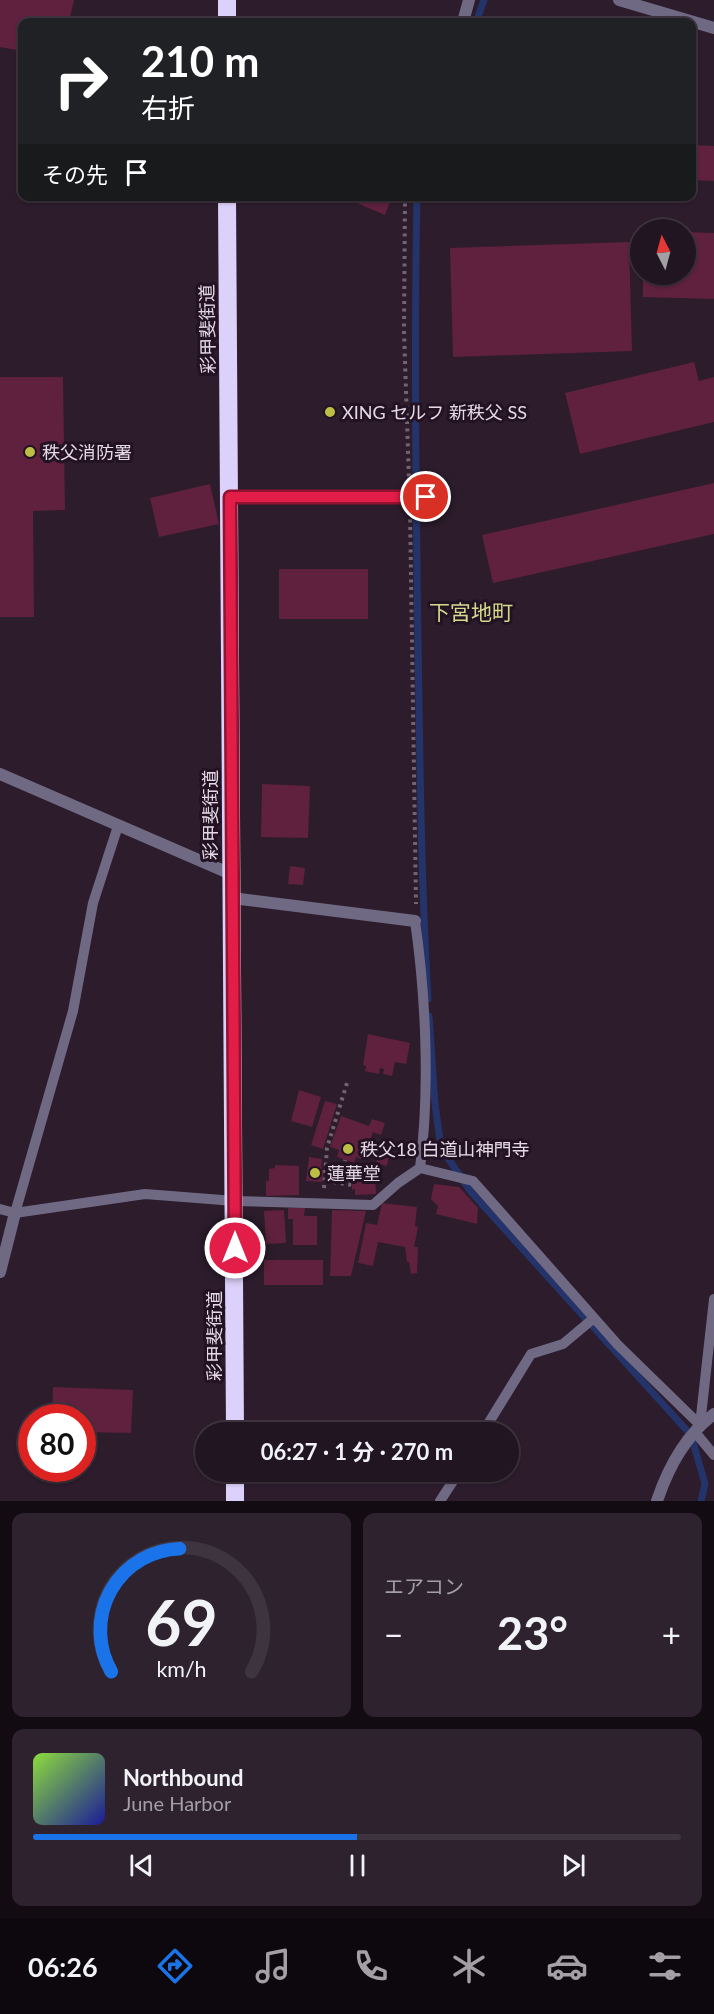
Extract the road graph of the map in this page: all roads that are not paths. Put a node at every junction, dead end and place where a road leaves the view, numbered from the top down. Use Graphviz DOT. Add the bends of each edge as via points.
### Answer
graph roads {
  1 [pos="227,0"];
  2 [pos="469,0"];
  3 [pos="619,0"];
  4 [pos="227,18"];
  5 [pos="464,18"];
  6 [pos="680,18"];
  7 [pos="696,23"];
  8 [pos="714,28"];
  9 [pos="227,201"];
  10 [pos="230,497"];
  11 [pos="442,497"];
  12 [pos="0,774"];
  13 [pos="118,826"];
  14 [pos="231,874"];
  15 [pos="232,898"];
  16 [pos="415,921"];
  17 [pos="420,1167"];
  18 [pos="235,1202"];
  19 [pos="0,1209"];
  20 [pos="15,1213"];
  21 [pos="0,1272"];
  22 [pos="714,1299"];
  23 [pos="594,1318"];
  24 [pos="714,1413"];
  25 [pos="235,1422"];
  26 [pos="489,1422"];
  27 [pos="697,1428"];
  28 [pos="714,1455"];
  29 [pos="235,1482"];
  30 [pos="452,1482"];
  31 [pos="235,1501"];
  32 [pos="440,1501"];
  33 [pos="657,1501"];
  1 -- 4 [label="highway"];
  2 -- 5 [label="street"];
  3 -- 6 [label="street"];
  7 -- 8 [label="street"];
  9 -- 10 [label="highway, 彩甲斐街道"];
  10 -- 11 [label="lane"];
  10 -- 14 [label="highway, 彩甲斐街道"];
  12 -- 13 [label="street"];
  13 -- 14 [label="street"];
  13 -- 20 [label="lane" via="93,903 73,1011"];
  14 -- 15 [label="highway, 彩甲斐街道"];
  15 -- 16 [label="street"];
  15 -- 18 [label="highway, 彩甲斐街道"];
  16 -- 17 [label="lane" via="423,1018 425,1125"];
  17 -- 18 [label="lane" via="373,1205"];
  17 -- 23 [label="lane" via="473,1182"];
  18 -- 20 [label="lane" via="145,1194"];
  18 -- 25 [label="highway, 彩甲斐街道"];
  19 -- 20 [label="lane"];
  20 -- 21 [label="street"];
  22 -- 27 [label="lane"];
  23 -- 26 [label="lane" via="563,1344 531,1354"];
  23 -- 27 [label="lane"];
  24 -- 27 [label="street"];
  27 -- 28 [label="lane"];
  27 -- 33 [label="street" via="667,1473"];
  29 -- 31 [label="highway"];
  30 -- 32 [label="lane"];
}
